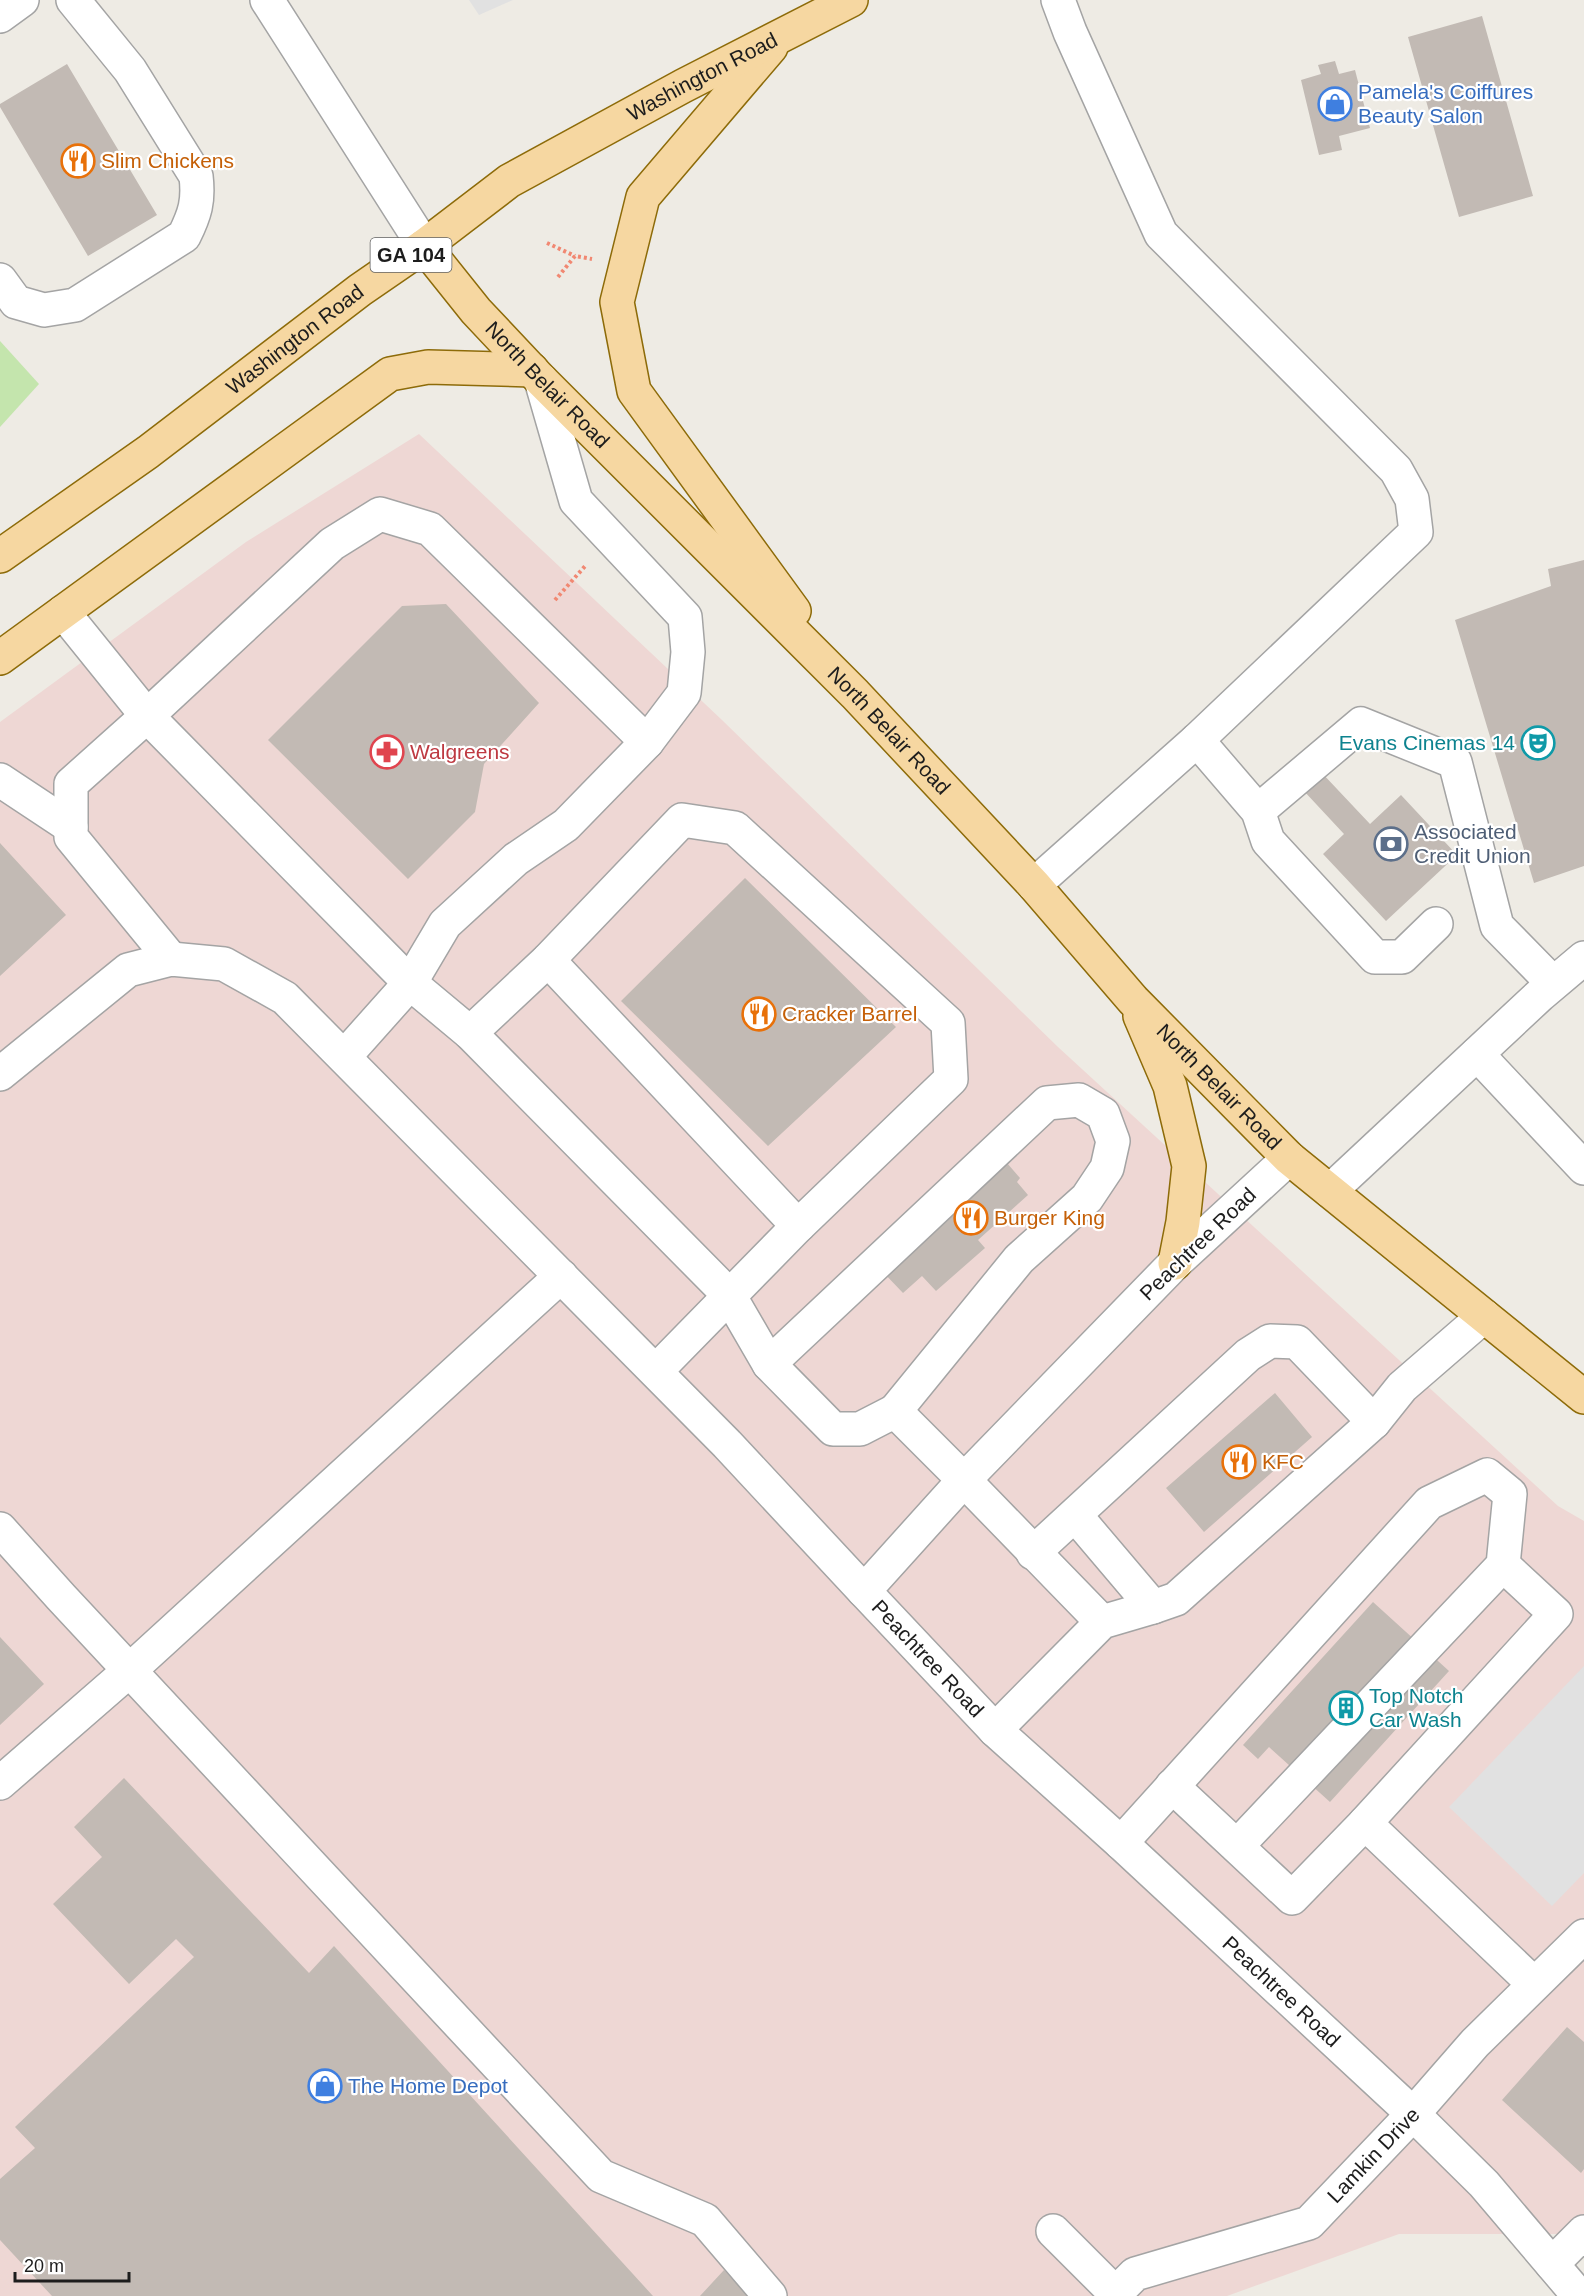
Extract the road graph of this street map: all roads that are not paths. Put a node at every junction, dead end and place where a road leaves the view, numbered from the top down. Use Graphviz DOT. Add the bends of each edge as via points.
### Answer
graph roads {
  1 [pos="22,0"];
  2 [pos="73,0"];
  3 [pos="267,0"];
  4 [pos="851,0"];
  5 [pos="1058,0"];
  6 [pos="0,16"];
  7 [pos="782,34"];
  8 [pos="424,246"];
  9 [pos="0,280"];
  10 [pos="537,375"];
  11 [pos="0,556"];
  12 [pos="63,612"];
  13 [pos="0,658"];
  14 [pos="855,694"];
  15 [pos="147,717"];
  16 [pos="1197,741"];
  17 [pos="647,742"];
  18 [pos="0,780"];
  19 [pos="1258,811"];
  20 [pos="71,827"];
  21 [pos="1034,885"];
  22 [pos="1436,924"];
  23 [pos="1584,958"];
  24 [pos="171,959"];
  25 [pos="548,960"];
  26 [pos="410,983"];
  27 [pos="1553,984"];
  28 [pos="1133,1000"];
  29 [pos="470,1033"];
  30 [pos="1477,1054"];
  31 [pos="344,1057"];
  32 [pos="2,1067"];
  33 [pos="1289,1158"];
  34 [pos="1584,1168"];
  35 [pos="1330,1191"];
  36 [pos="798,1226"];
  37 [pos="1175,1263"];
  38 [pos="561,1276"];
  39 [pos="729,1295"];
  40 [pos="1484,1316"];
  41 [pos="769,1364"];
  42 [pos="656,1371"];
  43 [pos="1584,1397"];
  44 [pos="895,1411"];
  45 [pos="1374,1422"];
  46 [pos="964,1480"];
  47 [pos="1075,1515"];
  48 [pos="0,1529"];
  49 [pos="1033,1553"];
  50 [pos="1503,1565"];
  51 [pos="864,1591"];
  52 [pos="1153,1607"];
  53 [pos="1102,1622"];
  54 [pos="130,1670"];
  55 [pos="995,1730"];
  56 [pos="0,1783"];
  57 [pos="1172,1786"];
  58 [pos="1365,1823"];
  59 [pos="1121,1843"];
  60 [pos="1237,1846"];
  61 [pos="1584,1936"];
  62 [pos="1534,1984"];
  63 [pos="1413,2114"];
  64 [pos="1053,2231"];
  65 [pos="1584,2232"];
  66 [pos="1552,2264"];
  67 [pos="1114,2295"];
  68 [pos="770,2296"];
  69 [pos="1579,2296"];
  1 -- 6 [label="street"];
  2 -- 9 [label="street" via="130,70 196,176 198,195 193,218 184,236 75,304 44,310 16,302"];
  3 -- 8 [label="street, North Belair Road"];
  4 -- 7 [label="main road, Washington Road / GA 104"];
  5 -- 16 [label="street" via="1161,234 1396,470 1412,499 1416,532"];
  7 -- 8 [label="main road, Washington Road / GA 104" via="509,181"];
  7 -- 14 [label="main road" via="643,197 617,302 634,391"];
  8 -- 10 [label="main road, North Belair Road" via="476,311"];
  8 -- 11 [label="main road, Washington Road / GA 104" via="360,290 148,452"];
  10 -- 12 [label="main road" via="428,367 390,374"];
  10 -- 14 [label="main road, North Belair Road"];
  10 -- 17 [label="street" via="576,501 686,617 684,693"];
  12 -- 13 [label="main road"];
  12 -- 15 [label="street"];
  14 -- 21 [label="main road, North Belair Road"];
  15 -- 17 [label="street" via="332,544 380,514 430,529"];
  15 -- 20 [label="street" via="71,784"];
  15 -- 26 [label="street"];
  16 -- 19 [label="street"];
  16 -- 21 [label="street"];
  17 -- 26 [label="street" via="566,825 516,859 445,924"];
  18 -- 20 [label="street"];
  19 -- 22 [label="street" via="1268,841 1375,957 1402,957"];
  19 -- 27 [label="street" via="1361,724 1455,762 1497,926"];
  20 -- 24 [label="street" via="72,837"];
  21 -- 28 [label="main road, North Belair Road"];
  23 -- 27 [label="street"];
  24 -- 31 [label="street" via="224,964 254,980 285,998"];
  24 -- 32 [label="street" via="128,970"];
  25 -- 29 [label="street"];
  25 -- 36 [label="street"];
  25 -- 36 [label="street" via="682,820 735,828 948,1023 951,1079"];
  26 -- 29 [label="street"];
  26 -- 31 [label="street"];
  27 -- 30 [label="street"];
  28 -- 33 [label="main road, North Belair Road"];
  28 -- 37 [label="main road" via="1170,1086 1190,1166"];
  29 -- 39 [label="street"];
  30 -- 34 [label="street"];
  30 -- 35 [label="street"];
  31 -- 38 [label="street"];
  33 -- 35 [label="main road, North Belair Road"];
  33 -- 37 [label="street, Peachtree Road"];
  35 -- 40 [label="main road, North Belair Road"];
  36 -- 39 [label="street"];
  37 -- 46 [label="street, Peachtree Road"];
  38 -- 42 [label="street"];
  38 -- 54 [label="street"];
  39 -- 41 [label="street"];
  39 -- 42 [label="street"];
  40 -- 43 [label="main road, North Belair Road"];
  40 -- 45 [label="street" via="1402,1388"];
  41 -- 44 [label="street" via="833,1429 860,1429"];
  41 -- 44 [label="street" via="1047,1103 1079,1100 1103,1114 1113,1141 1107,1168 1087,1197 1019,1259"];
  42 -- 51 [label="street"];
  44 -- 46 [label="street"];
  45 -- 47 [label="street" via="1297,1342 1270,1341 1248,1355"];
  45 -- 52 [label="street" via="1176,1599"];
  46 -- 49 [label="street"];
  46 -- 51 [label="street, Peachtree Road"];
  47 -- 49 [label="street"];
  47 -- 52 [label="street"];
  48 -- 54 [label="street"];
  49 -- 53 [label="street"];
  50 -- 57 [label="street" via="1510,1494 1487,1475 1429,1503"];
  50 -- 58 [label="street" via="1556,1614"];
  50 -- 60 [label="street"];
  51 -- 55 [label="street, Peachtree Road"];
  52 -- 53 [label="street"];
  53 -- 55 [label="street"];
  54 -- 56 [label="street"];
  54 -- 68 [label="street" via="601,2176 705,2220"];
  55 -- 59 [label="street, Peachtree Road"];
  57 -- 59 [label="street"];
  57 -- 60 [label="street"];
  58 -- 60 [label="street" via="1292,1898"];
  58 -- 62 [label="street"];
  59 -- 63 [label="street, Peachtree Road"];
  61 -- 62 [label="street, Lamkin Drive"];
  62 -- 63 [label="street, Lamkin Drive"];
  63 -- 66 [label="street, Peachtree Road" via="1484,2184"];
  63 -- 67 [label="street, Lamkin Drive" via="1309,2223 1135,2274"];
  64 -- 67 [label="street"];
  65 -- 66 [label="street"];
  66 -- 69 [label="street, Peachtree Road"];
}
